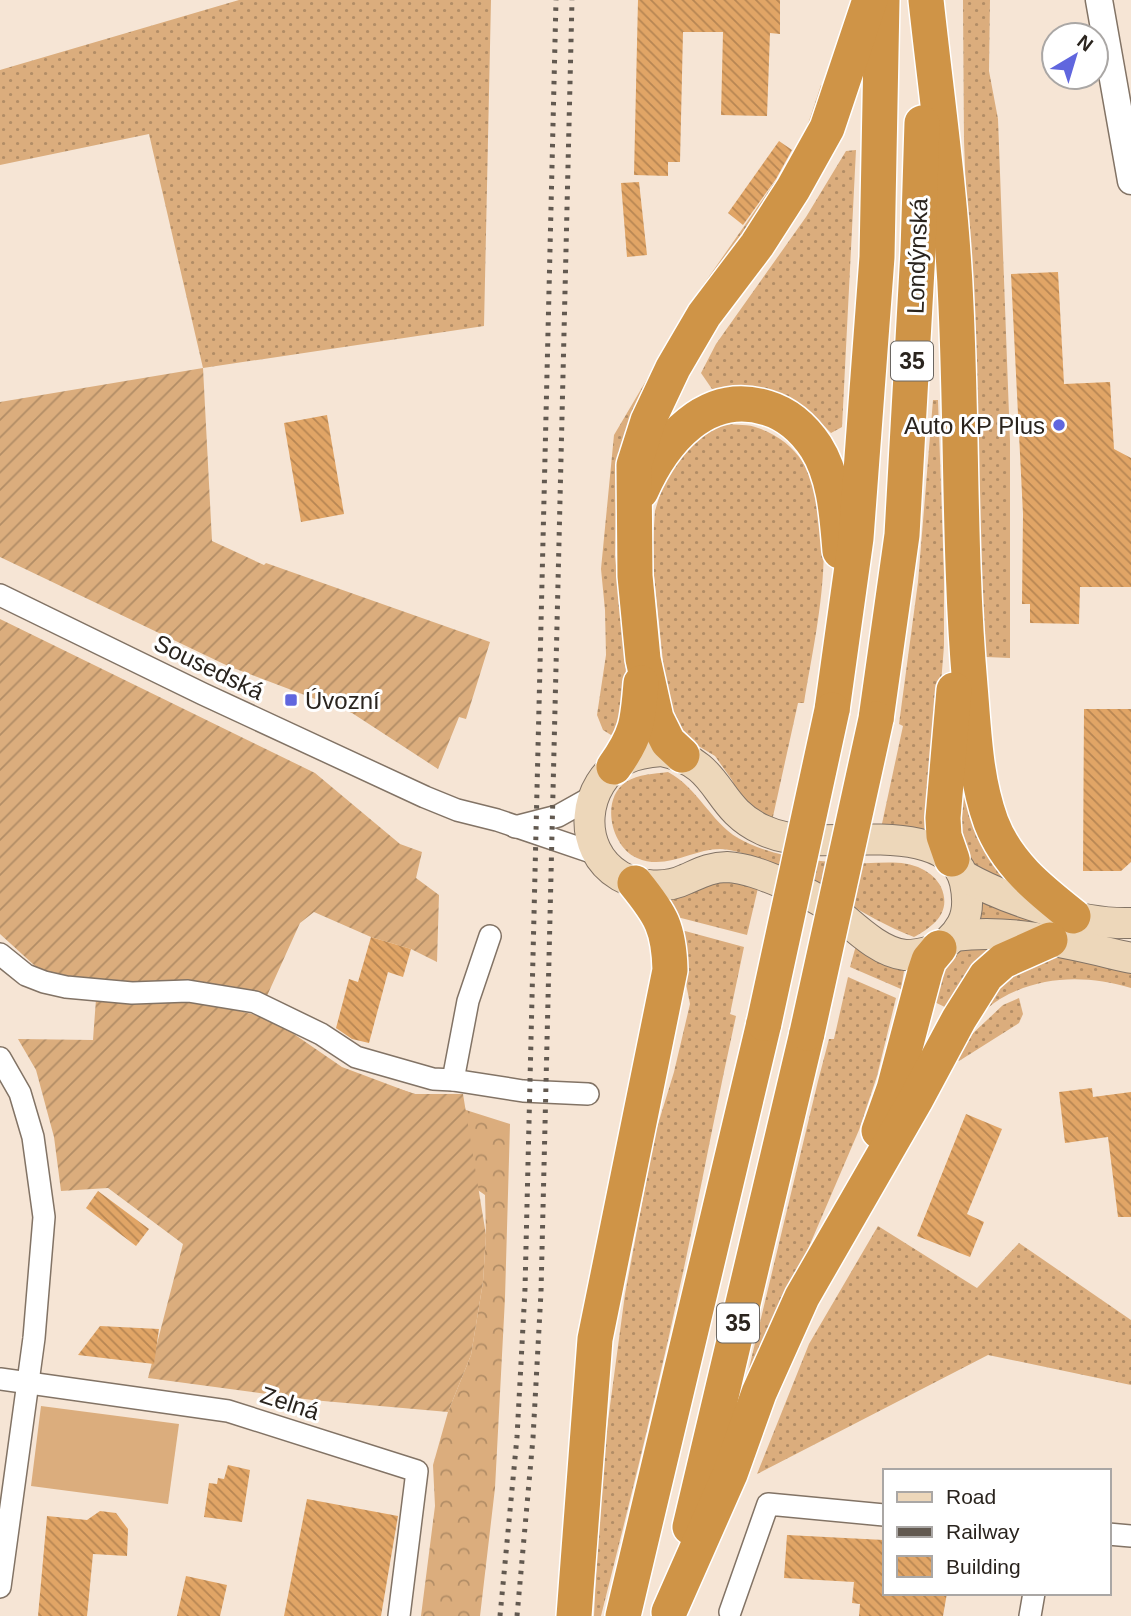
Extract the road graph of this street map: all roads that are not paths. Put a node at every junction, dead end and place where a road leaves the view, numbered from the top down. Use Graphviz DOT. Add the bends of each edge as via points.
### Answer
graph roads {
  1 [pos="870,0"];
  2 [pos="882,0"];
  3 [pos="925,0"];
  4 [pos="1100,0"];
  5 [pos="1131,181"];
  6 [pos="633,510"];
  7 [pos="0,595"];
  8 [pos="964,597"];
  9 [pos="846,611"];
  10 [pos="643,659"];
  11 [pos="682,755"];
  12 [pos="614,766"];
  13 [pos="592,797"];
  14 [pos="515,827"];
  15 [pos="597,854"];
  16 [pos="958,868"];
  17 [pos="635,883"];
  18 [pos="1131,923"];
  19 [pos="1062,928"];
  20 [pos="490,936"];
  21 [pos="947,942"];
  22 [pos="0,954"];
  23 [pos="1131,958"];
  24 [pos="0,1058"];
  25 [pos="453,1080"];
  26 [pos="588,1094"];
  27 [pos="843,1225"];
  28 [pos="0,1379"];
  29 [pos="27,1383"];
  30 [pos="883,1515"];
  31 [pos="1110,1534"];
  32 [pos="1131,1536"];
  33 [pos="0,1587"];
  34 [pos="1034,1595"];
  35 [pos="730,1612"];
  36 [pos="669,1614"];
  37 [pos="399,1616"];
  38 [pos="574,1616"];
  39 [pos="623,1616"];
  40 [pos="1030,1616"];
  1 -- 6 [label="highway, 35" via="827,128 757,246 704,315 653,410 634,465"];
  2 -- 9 [label="highway, Londýnská / 35" via="877,257 856,538"];
  3 -- 8 [label="highway, 35" via="952,230"];
  3 -- 36 [label="highway, Londýnská / 35, bridge" via="918,251 902,535 876,719 807,1033"];
  4 -- 5 [label="street"];
  6 -- 9 [label="highway, 35" via="650,471 687,423 719,406 736,403 777,411 798,425 816,448 830,481"];
  6 -- 10 [label="highway, 35"];
  7 -- 14 [label="street, Sousedská" via="425,797"];
  8 -- 16 [label="highway, 35" via="943,818 944,836"];
  8 -- 19 [label="highway, 35" via="979,786 992,825 1013,863 1045,894"];
  9 -- 39 [label="highway, Londýnská / 35, bridge" via="832,710 764,1023"];
  10 -- 11 [label="highway, 35" via="656,718 668,742"];
  10 -- 12 [label="highway, 35" via="639,717 630,745"];
  11 -- 12 [label="main road" via="645,752"];
  11 -- 16 [label="main road" via="714,779 735,812 764,831 788,838 926,845 942,851"];
  12 -- 13 [label="main road"];
  13 -- 14 [label="street" via="558,816"];
  13 -- 15 [label="main road" via="590,835"];
  14 -- 15 [label="street, Sousedská"];
  15 -- 17 [label="main road" via="608,868"];
  16 -- 19 [label="main road"];
  16 -- 21 [label="main road" via="968,898 964,920"];
  17 -- 21 [label="main road" via="675,884 728,867 803,891 874,942 903,955 920,954"];
  17 -- 38 [label="highway" via="665,927 670,970 595,1339"];
  18 -- 19 [label="main road"];
  19 -- 21 [label="main road" via="981,932"];
  19 -- 23 [label="main road"];
  19 -- 27 [label="highway" via="1003,961 986,976"];
  20 -- 25 [label="street" via="468,1001"];
  21 -- 27 [label="highway" via="929,960 894,1089"];
  22 -- 25 [label="street" via="26,975 55,985 132,993 188,991 255,1002 356,1057 433,1079"];
  24 -- 29 [label="street" via="20,1093 33,1136 44,1217"];
  25 -- 26 [label="street" via="523,1091"];
  27 -- 36 [label="highway" via="791,1321"];
  28 -- 29 [label="street, Zelná"];
  29 -- 33 [label="street"];
  29 -- 37 [label="street, Zelná" via="228,1411 417,1471"];
  30 -- 35 [label="street" via="768,1504"];
  31 -- 32 [label="street"];
  34 -- 40 [label="street"];
}
